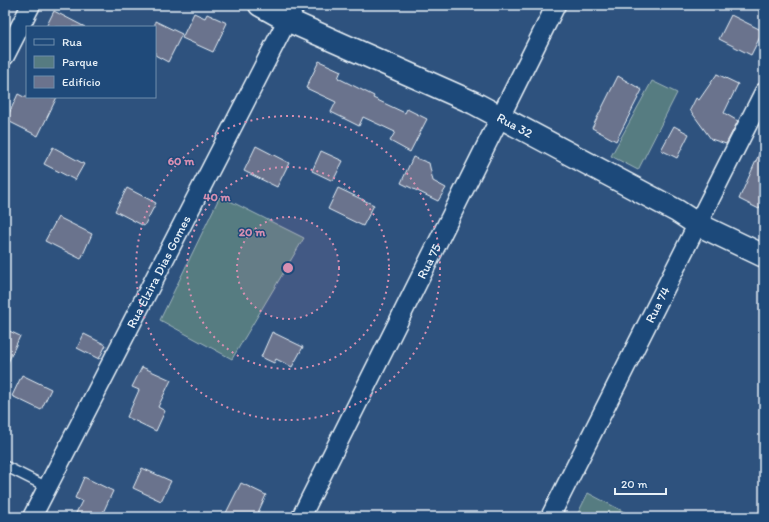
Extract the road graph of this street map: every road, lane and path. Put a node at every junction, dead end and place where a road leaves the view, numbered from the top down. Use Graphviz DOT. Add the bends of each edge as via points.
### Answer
graph roads {
  1 [pos="31,5"];
  2 [pos="260,5"];
  3 [pos="556,5"];
  4 [pos="291,13"];
  5 [pos="5,56"];
  6 [pos="764,92"];
  7 [pos="500,117"];
  8 [pos="697,224"];
  9 [pos="764,256"];
  10 [pos="5,466"];
  11 [pos="46,488"];
  12 [pos="32,517"];
  13 [pos="301,517"];
  14 [pos="550,517"];
  1 -- 5 [label="street"];
  2 -- 4 [label="main road, Rua 32"];
  3 -- 7 [label="street, Rua 75"];
  4 -- 7 [label="main road, Rua 32"];
  4 -- 11 [label="street, Rua Elzira Dias Gomes"];
  6 -- 8 [label="street, Rua 74"];
  7 -- 8 [label="main road, Rua 32"];
  7 -- 13 [label="street, Rua 75"];
  8 -- 9 [label="main road, Rua 32"];
  8 -- 14 [label="street, Rua 74"];
  10 -- 11 [label="lane"];
  11 -- 12 [label="street, Rua Elzira Dias Gomes"];
}
